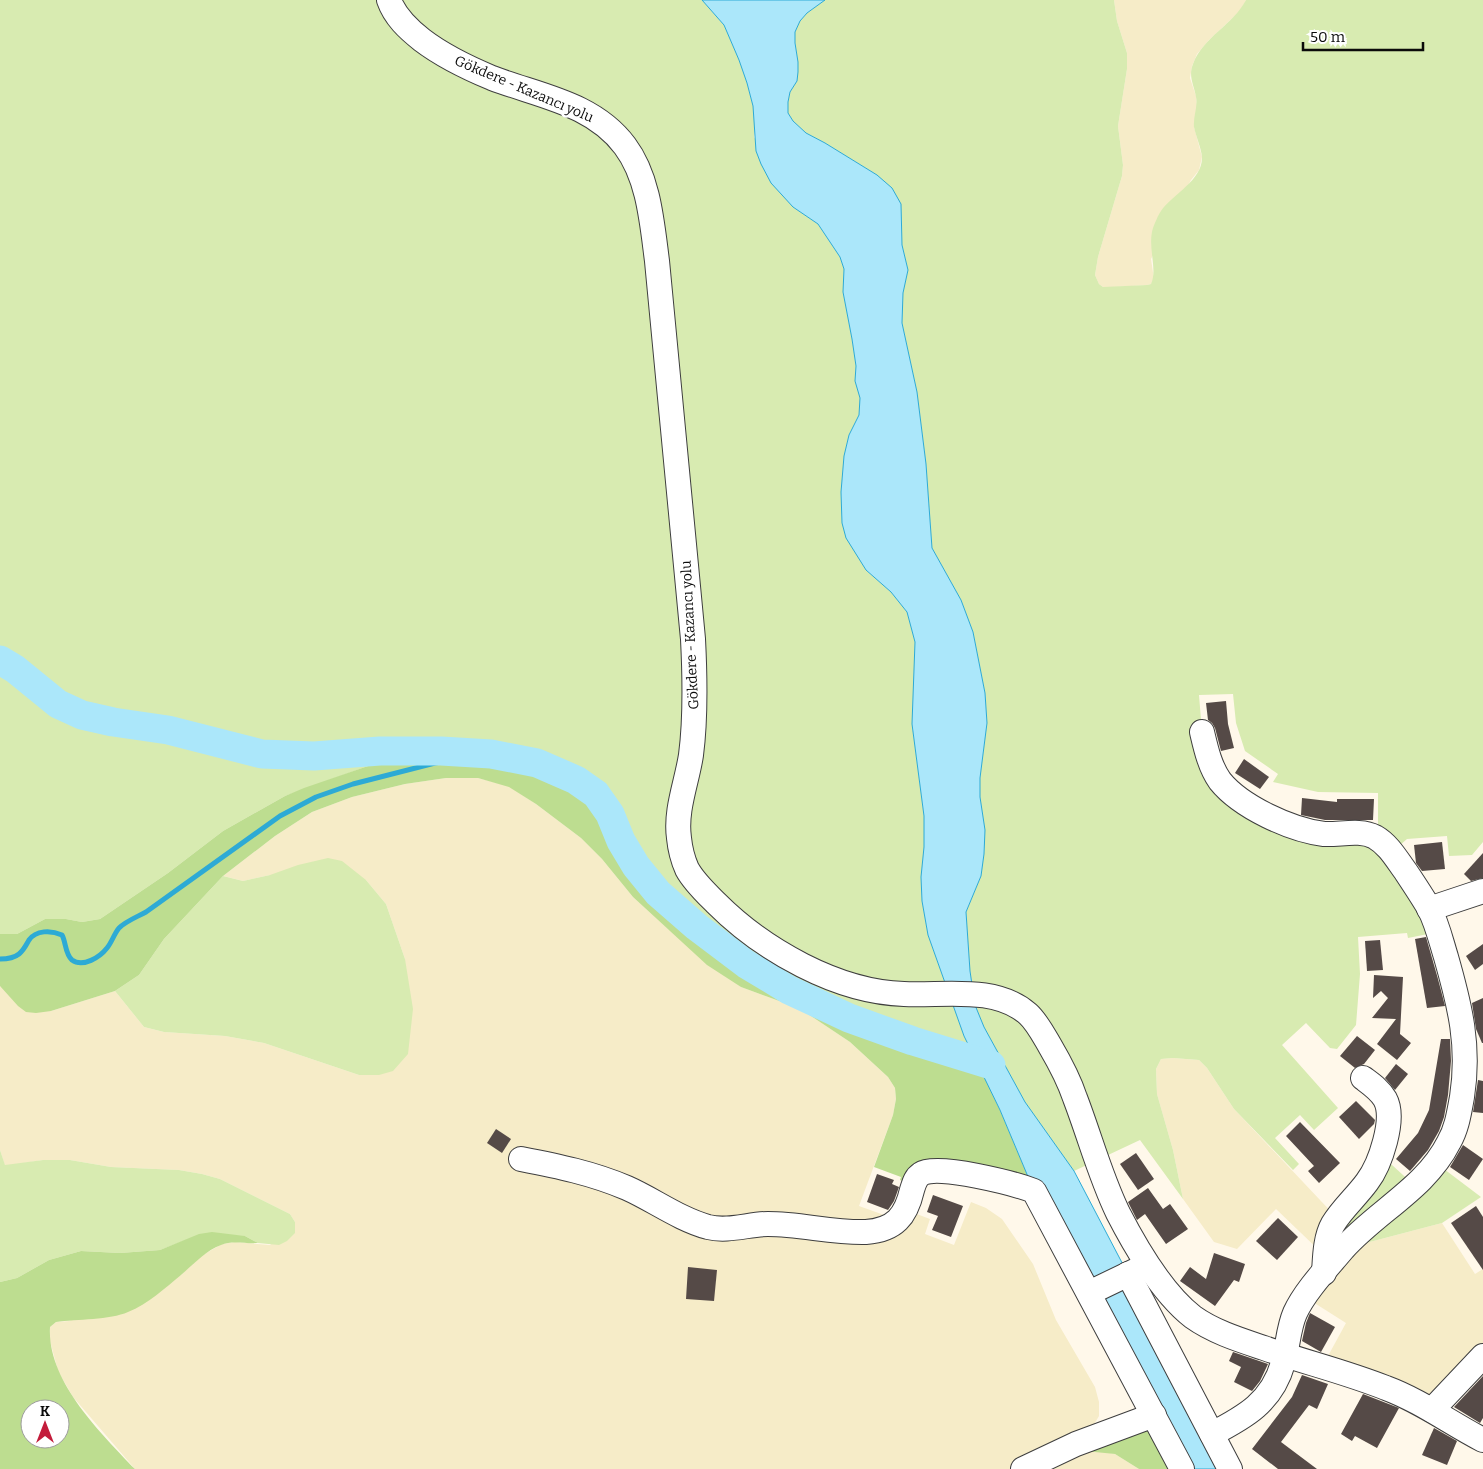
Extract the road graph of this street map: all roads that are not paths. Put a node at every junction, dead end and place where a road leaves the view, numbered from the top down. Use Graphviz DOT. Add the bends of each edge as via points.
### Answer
graph roads {
  1 [pos="389,0"];
  2 [pos="1202,732"];
  3 [pos="1483,891"];
  4 [pos="1429,909"];
  5 [pos="1474,1052"];
  6 [pos="1363,1078"];
  7 [pos="521,1159"];
  8 [pos="1132,1272"];
  9 [pos="1324,1273"];
  10 [pos="1093,1291"];
  11 [pos="1285,1355"];
  12 [pos="1483,1356"];
  13 [pos="1432,1410"];
  14 [pos="1154,1416"];
  15 [pos="1212,1434"];
  16 [pos="1483,1440"];
  17 [pos="1023,1469"];
  18 [pos="1182,1469"];
  19 [pos="1230,1469"];
  1 -- 8 [label="street, Gökdere - Kazancı yolu" via="400,21 441,53 492,78 593,115 625,146 643,184 657,262 693,640 695,683 691,755 678,821 678,837 688,871 722,909 752,934 794,962 825,976 880,992 993,996 1029,1014 1075,1097 1118,1212"];
  2 -- 4 [label="street" via="1212,767 1232,792 1272,818 1290,825 1324,834 1362,833 1373,836 1389,848"];
  3 -- 4 [label="street"];
  4 -- 5 [label="street"];
  5 -- 9 [label="street" via="1457,1122 1440,1158 1415,1186 1361,1230"];
  6 -- 9 [label="street" via="1380,1091 1386,1101 1385,1140 1376,1169 1332,1225"];
  7 -- 10 [label="street" via="597,1176 700,1224 720,1228 766,1224 838,1231 878,1230 892,1225 904,1214 915,1180 922,1173 931,1170 977,1176 1034,1192"];
  8 -- 10 [label="street"];
  8 -- 11 [label="street" via="1195,1318 1224,1334"];
  8 -- 15 [label="street"];
  9 -- 11 [label="street" via="1296,1310"];
  10 -- 14 [label="street"];
  11 -- 13 [label="street" via="1387,1388"];
  11 -- 15 [label="street" via="1277,1379 1256,1408"];
  12 -- 13 [label="street"];
  13 -- 16 [label="street"];
  14 -- 17 [label="street" via="1076,1444"];
  14 -- 18 [label="street"];
  15 -- 19 [label="street"];
}
